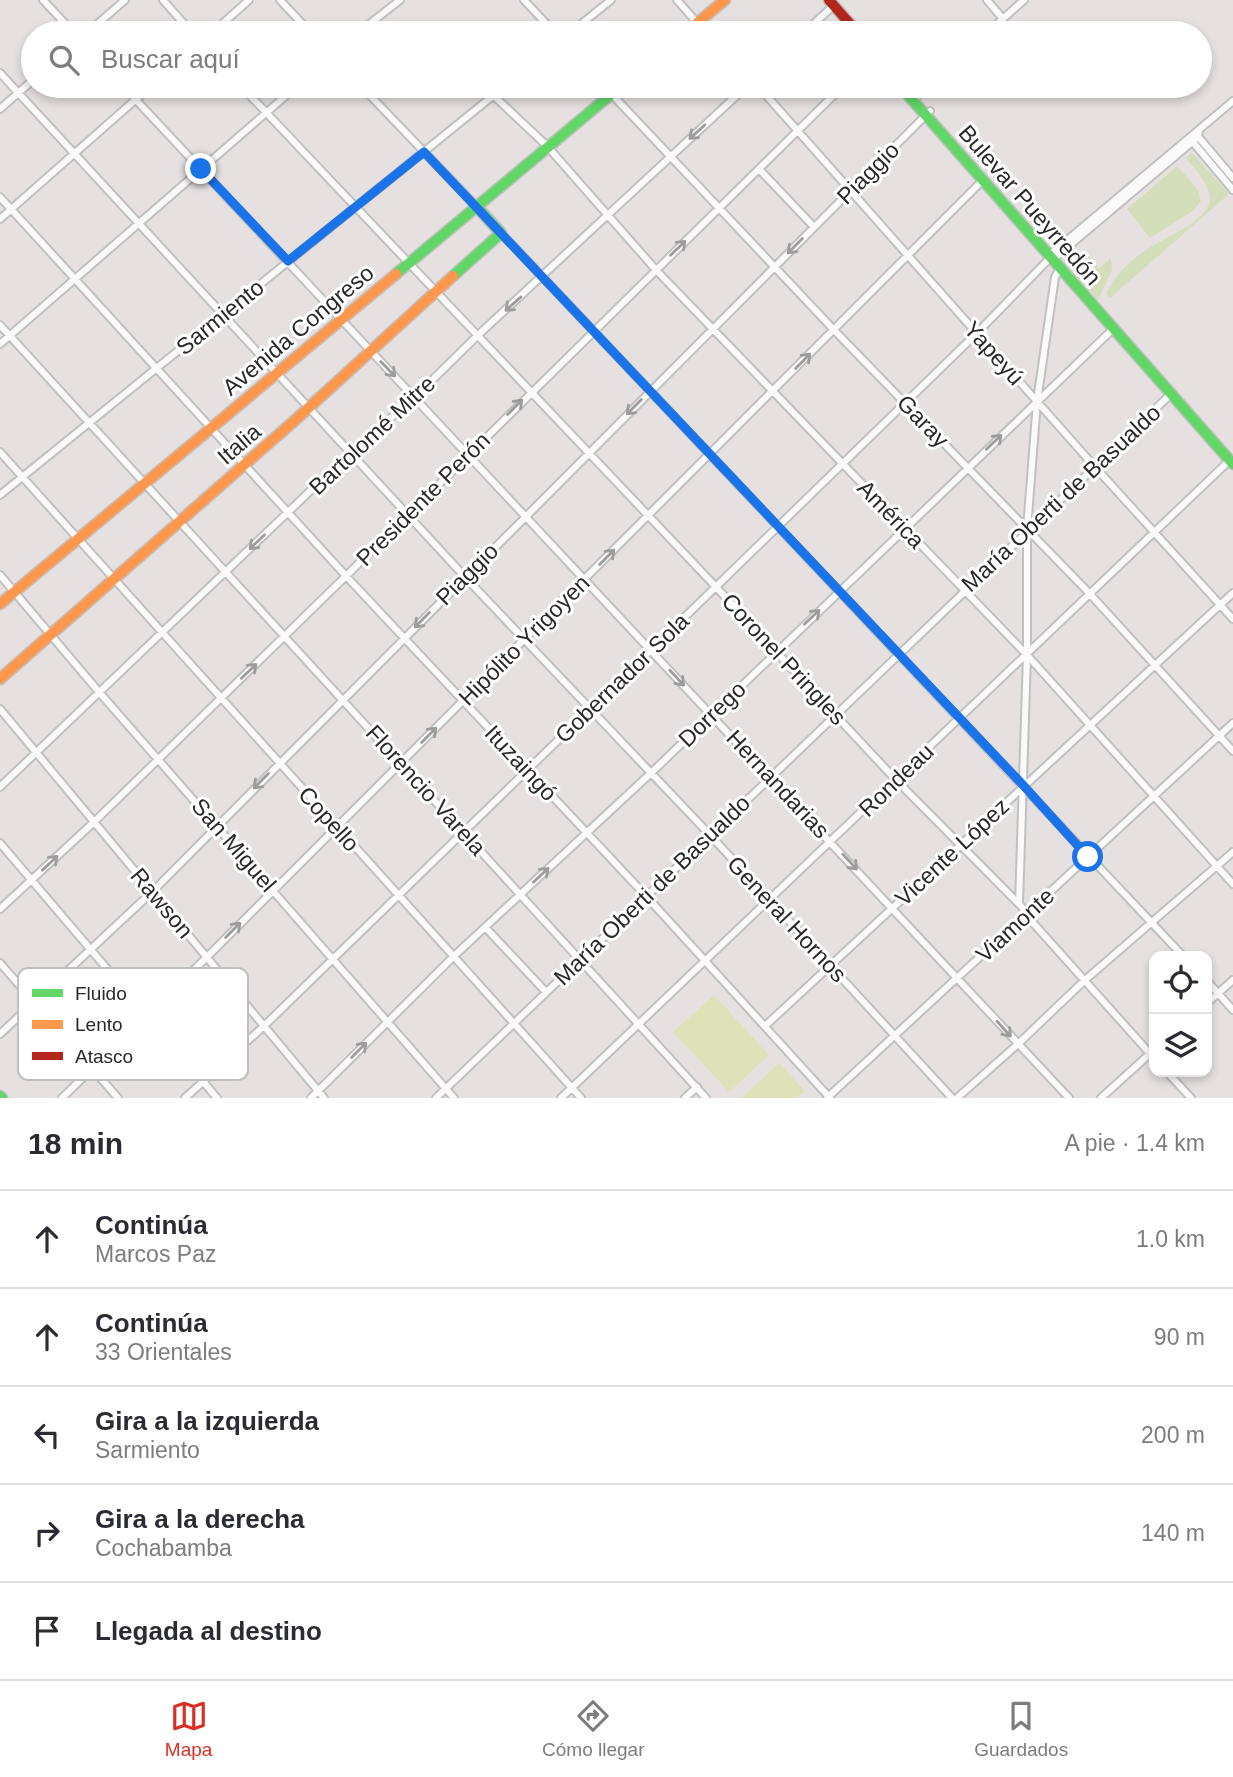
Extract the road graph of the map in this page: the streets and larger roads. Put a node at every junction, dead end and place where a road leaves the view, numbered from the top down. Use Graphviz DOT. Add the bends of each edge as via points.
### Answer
graph roads {
  1 [pos="43,0"];
  2 [pos="125,0"];
  3 [pos="163,0"];
  4 [pos="249,0"];
  5 [pos="280,0"];
  6 [pos="400,0"];
  7 [pos="524,0"];
  8 [pos="611,0"];
  9 [pos="677,0"];
  10 [pos="725,0"];
  11 [pos="987,0"];
  12 [pos="1024,0"];
  13 [pos="832,3"];
  14 [pos="1003,19"];
  15 [pos="63,21"];
  16 [pos="101,21"];
  17 [pos="181,21"];
  18 [pos="225,21"];
  19 [pos="300,21"];
  20 [pos="373,21"];
  21 [pos="544,21"];
  22 [pos="585,21"];
  23 [pos="694,21"];
  24 [pos="700,21"];
  25 [pos="815,21"];
  26 [pos="848,21"];
  27 [pos="1001,21"];
  28 [pos="0,73"];
  29 [pos="21,90"];
  30 [pos="18,93"];
  31 [pos="21,96"];
  32 [pos="23,98"];
  33 [pos="252,98"];
  34 [pos="283,98"];
  35 [pos="372,98"];
  36 [pos="489,98"];
  37 [pos="496,98"];
  38 [pos="599,98"];
  39 [pos="616,98"];
  40 [pos="734,98"];
  41 [pos="769,98"];
  42 [pos="830,98"];
  43 [pos="915,98"];
  44 [pos="136,99"];
  45 [pos="1233,101"];
  46 [pos="0,109"];
  47 [pos="266,113"];
  48 [pos="928,113"];
  49 [pos="797,130"];
  50 [pos="1194,135"];
  51 [pos="547,146"];
  52 [pos="424,152"];
  53 [pos="74,153"];
  54 [pos="670,156"];
  55 [pos="201,169"];
  56 [pos="758,169"];
  57 [pos="1233,178"];
  58 [pos="983,180"];
  59 [pos="1232,187"];
  60 [pos="851,190"];
  61 [pos="0,197"];
  62 [pos="476,206"];
  63 [pos="355,207"];
  64 [pos="719,208"];
  65 [pos="11,209"];
  66 [pos="608,215"];
  67 [pos="0,219"];
  68 [pos="139,223"];
  69 [pos="814,227"];
  70 [pos="501,233"];
  71 [pos="908,255"];
  72 [pos="1057,260"];
  73 [pos="288,261"];
  74 [pos="408,263"];
  75 [pos="774,267"];
  76 [pos="656,270"];
  77 [pos="542,277"];
  78 [pos="75,279"];
  79 [pos="436,292"];
  80 [pos="223,314"];
  81 [pos="341,320"];
  82 [pos="0,325"];
  83 [pos="712,328"];
  84 [pos="1113,329"];
  85 [pos="834,330"];
  86 [pos="593,331"];
  87 [pos="976,334"];
  88 [pos="10,335"];
  89 [pos="477,336"];
  90 [pos="0,344"];
  91 [pos="1133,348"];
  92 [pos="371,351"];
  93 [pos="158,368"];
  94 [pos="277,373"];
  95 [pos="650,391"];
  96 [pos="773,391"];
  97 [pos="531,392"];
  98 [pos="1172,393"];
  99 [pos="415,397"];
  100 [pos="1037,401"];
  101 [pos="905,403"];
  102 [pos="309,407"];
  103 [pos="90,424"];
  104 [pos="211,427"];
  105 [pos="0,452"];
  106 [pos="351,452"];
  107 [pos="588,453"];
  108 [pos="468,454"];
  109 [pos="710,454"];
  110 [pos="1231,462"];
  111 [pos="842,464"];
  112 [pos="245,465"];
  113 [pos="967,467"];
  114 [pos="1095,467"];
  115 [pos="23,477"];
  116 [pos="144,483"];
  117 [pos="0,495"];
  118 [pos="288,512"];
  119 [pos="408,514"];
  120 [pos="648,515"];
  121 [pos="526,516"];
  122 [pos="180,522"];
  123 [pos="778,527"];
  124 [pos="904,528"];
  125 [pos="1027,529"];
  126 [pos="1155,532"];
  127 [pos="78,539"];
  128 [pos="226,572"];
  129 [pos="0,575"];
  130 [pos="346,576"];
  131 [pos="465,577"];
  132 [pos="114,579"];
  133 [pos="584,579"];
  134 [pos="716,587"];
  135 [pos="964,590"];
  136 [pos="14,592"];
  137 [pos="839,592"];
  138 [pos="1233,593"];
  139 [pos="1090,594"];
  140 [pos="0,604"];
  141 [pos="1220,604"];
  142 [pos="1233,619"];
  143 [pos="162,633"];
  144 [pos="51,635"];
  145 [pos="285,636"];
  146 [pos="404,638"];
  147 [pos="524,640"];
  148 [pos="651,650"];
  149 [pos="777,651"];
  150 [pos="898,653"];
  151 [pos="1027,655"];
  152 [pos="1152,666"];
  153 [pos="0,679"];
  154 [pos="99,692"];
  155 [pos="220,699"];
  156 [pos="343,699"];
  157 [pos="463,701"];
  158 [pos="0,709"];
  159 [pos="590,709"];
  160 [pos="835,714"];
  161 [pos="712,715"];
  162 [pos="960,720"];
  163 [pos="1233,723"];
  164 [pos="1089,724"];
  165 [pos="1219,736"];
  166 [pos="1233,751"];
  167 [pos="36,752"];
  168 [pos="159,759"];
  169 [pos="401,762"];
  170 [pos="279,764"];
  171 [pos="528,770"];
  172 [pos="651,773"];
  173 [pos="770,776"];
  174 [pos="896,780"];
  175 [pos="1023,785"];
  176 [pos="0,787"];
  177 [pos="1154,796"];
  178 [pos="94,822"];
  179 [pos="217,825"];
  180 [pos="336,827"];
  181 [pos="464,832"];
  182 [pos="587,833"];
  183 [pos="709,835"];
  184 [pos="831,841"];
  185 [pos="0,843"];
  186 [pos="961,844"];
  187 [pos="1233,852"];
  188 [pos="1088,857"];
  189 [pos="1216,866"];
  190 [pos="32,879"];
  191 [pos="1233,884"];
  192 [pos="152,891"];
  193 [pos="273,891"];
  194 [pos="521,894"];
  195 [pos="399,896"];
  196 [pos="646,896"];
  197 [pos="769,900"];
  198 [pos="1019,904"];
  199 [pos="892,907"];
  200 [pos="0,909"];
  201 [pos="1026,915"];
  202 [pos="1152,923"];
  203 [pos="485,927"];
  204 [pos="91,949"];
  205 [pos="1178,951"];
  206 [pos="454,956"];
  207 [pos="207,957"];
  208 [pos="580,959"];
  209 [pos="332,960"];
  210 [pos="705,961"];
  211 [pos="0,963"];
  212 [pos="830,965"];
  213 [pos="71,968"];
  214 [pos="107,968"];
  215 [pos="196,968"];
  216 [pos="216,968"];
  217 [pos="958,978"];
  218 [pos="1233,979"];
  219 [pos="1085,980"];
  220 [pos="18,984"];
  221 [pos="1212,986"];
  222 [pos="546,992"];
  223 [pos="1218,993"];
  224 [pos="1212,998"];
  225 [pos="248,1007"];
  226 [pos="1233,1010"];
  227 [pos="18,1018"];
  228 [pos="387,1022"];
  229 [pos="514,1023"];
  230 [pos="639,1024"];
  231 [pos="264,1026"];
  232 [pos="765,1026"];
  233 [pos="0,1034"];
  234 [pos="895,1035"];
  235 [pos="248,1041"];
  236 [pos="1018,1044"];
  237 [pos="1149,1050"];
  238 [pos="1149,1057"];
  239 [pos="1172,1077"];
  240 [pos="82,1080"];
  241 [pos="102,1080"];
  242 [pos="203,1082"];
  243 [pos="697,1087"];
  244 [pos="572,1088"];
  245 [pos="446,1089"];
  246 [pos="318,1091"];
  247 [pos="62,1098"];
  248 [pos="118,1098"];
  249 [pos="185,1098"];
  250 [pos="217,1098"];
  251 [pos="311,1098"];
  252 [pos="324,1098"];
  253 [pos="436,1098"];
  254 [pos="454,1098"];
  255 [pos="561,1098"];
  256 [pos="581,1098"];
  257 [pos="685,1098"];
  258 [pos="706,1098"];
  259 [pos="829,1098"];
  260 [pos="955,1098"];
  261 [pos="1069,1098"];
  262 [pos="1101,1098"];
  263 [pos="1191,1098"];
  1 -- 15 [label="street"];
  2 -- 16 [label="street"];
  3 -- 17 [label="street"];
  4 -- 18 [label="street"];
  5 -- 19 [label="street"];
  6 -- 20 [label="street"];
  7 -- 21 [label="street"];
  8 -- 22 [label="street"];
  9 -- 23 [label="street"];
  10 -- 24 [label="street"];
  11 -- 14 [label="street"];
  12 -- 14 [label="street"];
  13 -- 25 [label="street"];
  13 -- 26 [label="street"];
  14 -- 27 [label="street"];
  28 -- 30 [label="street, General Hornos"];
  29 -- 30 [label="street"];
  30 -- 31 [label="street, General Hornos"];
  30 -- 46 [label="street"];
  32 -- 53 [label="street, General Hornos"];
  33 -- 47 [label="street, Coronel Pringles"];
  34 -- 47 [label="street"];
  35 -- 52 [label="street"];
  36 -- 52 [label="street, Sarmiento"];
  37 -- 51 [label="street, América"];
  38 -- 51 [label="street, Avenida Congreso"];
  39 -- 54 [label="street, Garay"];
  40 -- 54 [label="street, Bartolomé Mitre, one-way"];
  41 -- 49 [label="street, Yapeyú"];
  42 -- 49 [label="street, Presidente Perón"];
  43 -- 48 [label="street, Bulevar Pueyrredón"];
  44 -- 53 [label="street"];
  44 -- 55 [label="street, Hernandarias"];
  45 -- 50 [label="street, Gobernador Sola"];
  47 -- 55 [label="street"];
  47 -- 63 [label="street, Coronel Pringles"];
  48 -- 58 [label="street, Bulevar Pueyrredón"];
  48 -- 60 [label="street, Piaggio"];
  48 -- 72 [label="street, Bulevar Pueyrredón"];
  49 -- 56 [label="street, Presidente Perón"];
  49 -- 60 [label="street, Yapeyú"];
  50 -- 57 [label="street"];
  50 -- 59 [label="street"];
  50 -- 72 [label="street, Gobernador Sola"];
  51 -- 62 [label="street, Avenida Congreso"];
  51 -- 66 [label="street, América"];
  52 -- 62 [label="street"];
  52 -- 63 [label="street, Sarmiento"];
  53 -- 65 [label="street"];
  53 -- 68 [label="street, General Hornos"];
  54 -- 64 [label="street, Garay"];
  54 -- 66 [label="street, Bartolomé Mitre"];
  55 -- 68 [label="street"];
  55 -- 73 [label="street, Hernandarias"];
  56 -- 64 [label="street, Presidente Perón"];
  56 -- 69 [label="street"];
  58 -- 71 [label="street, Hipólito Yrigoyen"];
  58 -- 72 [label="street, Bulevar Pueyrredón"];
  60 -- 69 [label="street, Piaggio"];
  60 -- 71 [label="street, Yapeyú"];
  61 -- 65 [label="street, Ituzaingó"];
  62 -- 70 [label="street"];
  62 -- 74 [label="street, Avenida Congreso"];
  63 -- 73 [label="street, Sarmiento"];
  63 -- 74 [label="street, Coronel Pringles"];
  64 -- 75 [label="street, Garay"];
  76 -- 64 [label="street, Presidente Perón, one-way"];
  65 -- 67 [label="street"];
  65 -- 78 [label="street, Ituzaingó"];
  66 -- 76 [label="street, América"];
  66 -- 77 [label="street, Bartolomé Mitre"];
  68 -- 78 [label="street"];
  68 -- 80 [label="street, General Hornos"];
  69 -- 75 [label="street, Piaggio, one-way"];
  70 -- 77 [label="street"];
  70 -- 79 [label="street, Italia"];
  71 -- 85 [label="street, Hipólito Yrigoyen"];
  71 -- 87 [label="street, Yapeyú"];
  72 -- 84 [label="street, Bulevar Pueyrredón"];
  72 -- 87 [label="street, Gobernador Sola"];
  72 -- 91 [label="street, Bulevar Pueyrredón"];
  72 -- 100 [label="street"];
  73 -- 80 [label="street, Sarmiento"];
  73 -- 81 [label="street, Hernandarias"];
  74 -- 79 [label="street, Coronel Pringles"];
  74 -- 81 [label="street, Avenida Congreso"];
  75 -- 83 [label="street, Piaggio"];
  75 -- 85 [label="street, Garay"];
  76 -- 83 [label="street, América"];
  76 -- 86 [label="street, Presidente Perón"];
  77 -- 86 [label="street"];
  77 -- 89 [label="street, Bartolomé Mitre, one-way"];
  78 -- 88 [label="street"];
  78 -- 93 [label="street, Ituzaingó"];
  79 -- 89 [label="street, Coronel Pringles"];
  79 -- 92 [label="street, Italia"];
  80 -- 93 [label="street, Sarmiento"];
  80 -- 94 [label="street, General Hornos"];
  81 -- 92 [label="street, Hernandarias"];
  81 -- 94 [label="street, Avenida Congreso"];
  82 -- 88 [label="street, Florencio Varela"];
  83 -- 95 [label="street, Piaggio"];
  83 -- 96 [label="street, América"];
  84 -- 91 [label="street, Bulevar Pueyrredón"];
  84 -- 100 [label="street, Dorrego"];
  96 -- 85 [label="street, Hipólito Yrigoyen, one-way"];
  85 -- 101 [label="street, Garay"];
  86 -- 95 [label="street"];
  86 -- 97 [label="street, Presidente Perón"];
  87 -- 100 [label="street, Yapeyú"];
  87 -- 101 [label="street, Gobernador Sola"];
  88 -- 90 [label="street"];
  88 -- 103 [label="street, Florencio Varela"];
  89 -- 97 [label="street, Coronel Pringles"];
  89 -- 99 [label="street, Bartolomé Mitre"];
  91 -- 98 [label="street, Bulevar Pueyrredón"];
  92 -- 99 [label="street, Hernandarias, one-way"];
  92 -- 102 [label="street, Italia"];
  93 -- 103 [label="street, Sarmiento"];
  93 -- 104 [label="street, Ituzaingó"];
  94 -- 102 [label="street, General Hornos"];
  94 -- 104 [label="street, Avenida Congreso"];
  95 -- 107 [label="street, Piaggio, one-way"];
  95 -- 109 [label="street"];
  96 -- 109 [label="street, Hipólito Yrigoyen"];
  96 -- 111 [label="street, América"];
  97 -- 107 [label="street, Coronel Pringles"];
  108 -- 97 [label="street, Presidente Perón, one-way"];
  98 -- 110 [label="street, Bulevar Pueyrredón"];
  98 -- 114 [label="street, María Oberti de Basualdo"];
  99 -- 106 [label="street, Bartolomé Mitre"];
  99 -- 108 [label="street, Hernandarias"];
  113 -- 100 [label="street, Dorrego, one-way"];
  100 -- 114 [label="street, Yapeyú"];
  100 -- 125 [label="street"];
  101 -- 111 [label="street, Gobernador Sola"];
  101 -- 113 [label="street, Garay"];
  102 -- 106 [label="street, General Hornos"];
  102 -- 112 [label="street, Italia"];
  103 -- 115 [label="street, Sarmiento"];
  103 -- 116 [label="street, Florencio Varela"];
  104 -- 112 [label="street, Ituzaingó"];
  104 -- 116 [label="street, Avenida Congreso"];
  105 -- 115 [label="street, Copello"];
  106 -- 118 [label="street, Bartolomé Mitre"];
  106 -- 119 [label="street, General Hornos"];
  107 -- 120 [label="street, Coronel Pringles"];
  107 -- 121 [label="street, Piaggio"];
  108 -- 119 [label="street, Presidente Perón"];
  108 -- 121 [label="street, Hernandarias"];
  109 -- 120 [label="street, Hipólito Yrigoyen"];
  109 -- 123 [label="street"];
  110 -- 126 [label="street, Rondeau"];
  111 -- 123 [label="street, Gobernador Sola"];
  111 -- 124 [label="street, América"];
  112 -- 118 [label="street, Ituzaingó"];
  112 -- 122 [label="street, Italia"];
  113 -- 124 [label="street, Dorrego"];
  113 -- 125 [label="street, Garay"];
  114 -- 125 [label="street, María Oberti de Basualdo"];
  114 -- 126 [label="street, Yapeyú"];
  115 -- 117 [label="street, Sarmiento"];
  115 -- 127 [label="street, Copello"];
  116 -- 122 [label="street, Florencio Varela"];
  116 -- 127 [label="street, Avenida Congreso"];
  118 -- 128 [label="street, Bartolomé Mitre, one-way"];
  118 -- 130 [label="street, Ituzaingó"];
  119 -- 130 [label="street, Presidente Perón"];
  119 -- 131 [label="street, General Hornos"];
  133 -- 120 [label="street, Hipólito Yrigoyen, one-way"];
  120 -- 134 [label="street, Coronel Pringles"];
  121 -- 131 [label="street, Piaggio"];
  121 -- 133 [label="street, Hernandarias"];
  122 -- 128 [label="street, Florencio Varela"];
  122 -- 132 [label="street, Italia"];
  123 -- 134 [label="street, Gobernador Sola"];
  123 -- 137 [label="street"];
  124 -- 135 [label="street, América"];
  124 -- 137 [label="street, Dorrego"];
  125 -- 135 [label="street, María Oberti de Basualdo"];
  125 -- 139 [label="street, Garay"];
  125 -- 151 [label="street"];
  126 -- 139 [label="street, Rondeau"];
  126 -- 141 [label="street, Yapeyú"];
  127 -- 132 [label="street, Copello"];
  127 -- 136 [label="street, Avenida Congreso"];
  128 -- 143 [label="street, Bartolomé Mitre"];
  128 -- 145 [label="street, Florencio Varela"];
  129 -- 136 [label="street, San Miguel"];
  130 -- 145 [label="street, Presidente Perón"];
  130 -- 146 [label="street, Ituzaingó"];
  131 -- 146 [label="street, Piaggio, one-way"];
  131 -- 147 [label="street, General Hornos"];
  132 -- 143 [label="street, Copello"];
  132 -- 144 [label="street, Italia"];
  133 -- 147 [label="street, Hipólito Yrigoyen"];
  133 -- 148 [label="street, Hernandarias"];
  134 -- 148 [label="street, Gobernador Sola"];
  134 -- 149 [label="street, Coronel Pringles"];
  135 -- 150 [label="street, María Oberti de Basualdo"];
  135 -- 151 [label="street, América"];
  136 -- 140 [label="street, Avenida Congreso"];
  136 -- 144 [label="street, San Miguel"];
  149 -- 137 [label="street, Dorrego, one-way"];
  137 -- 150 [label="street"];
  138 -- 141 [label="street, Vicente López"];
  139 -- 151 [label="street, Rondeau"];
  139 -- 152 [label="street, Garay"];
  141 -- 142 [label="street, Yapeyú"];
  141 -- 152 [label="street, Vicente López"];
  143 -- 154 [label="street, Bartolomé Mitre"];
  143 -- 155 [label="street, Copello"];
  144 -- 153 [label="street, Italia"];
  144 -- 154 [label="street, San Miguel"];
  155 -- 145 [label="street, Presidente Perón, one-way"];
  145 -- 156 [label="street, Florencio Varela"];
  146 -- 156 [label="street, Piaggio"];
  146 -- 157 [label="street, Ituzaingó"];
  147 -- 157 [label="street, Hipólito Yrigoyen"];
  147 -- 159 [label="street, General Hornos"];
  148 -- 159 [label="street, Gobernador Sola"];
  148 -- 161 [label="street, Hernandarias, one-way"];
  149 -- 160 [label="street, Coronel Pringles"];
  149 -- 161 [label="street, Dorrego"];
  150 -- 160 [label="street, María Oberti de Basualdo"];
  150 -- 162 [label="street"];
  151 -- 162 [label="street, Rondeau"];
  151 -- 164 [label="street, América"];
  151 -- 175 [label="street"];
  152 -- 164 [label="street, Vicente López"];
  152 -- 165 [label="street, Garay"];
  154 -- 167 [label="street, Bartolomé Mitre"];
  154 -- 168 [label="street, San Miguel"];
  155 -- 168 [label="street, Presidente Perón"];
  155 -- 170 [label="street, Copello"];
  156 -- 169 [label="street, Florencio Varela"];
  156 -- 170 [label="street, Piaggio"];
  169 -- 157 [label="street, Hipólito Yrigoyen, one-way"];
  157 -- 171 [label="street, Ituzaingó"];
  158 -- 167 [label="street, Rawson"];
  159 -- 171 [label="street, Gobernador Sola"];
  159 -- 172 [label="street, General Hornos"];
  160 -- 173 [label="street, María Oberti de Basualdo"];
  160 -- 174 [label="street, Coronel Pringles"];
  161 -- 172 [label="street, Dorrego"];
  161 -- 173 [label="street, Hernandarias"];
  162 -- 174 [label="street, Rondeau"];
  162 -- 175 [label="street"];
  163 -- 165 [label="street, Viamonte"];
  164 -- 175 [label="street, Vicente López"];
  164 -- 177 [label="street, América"];
  165 -- 166 [label="street, Garay"];
  165 -- 177 [label="street, Viamonte"];
  167 -- 176 [label="street, Bartolomé Mitre"];
  167 -- 178 [label="street, Rawson"];
  168 -- 178 [label="street, Presidente Perón"];
  168 -- 179 [label="street, San Miguel"];
  169 -- 180 [label="street, Hipólito Yrigoyen"];
  169 -- 181 [label="street, Florencio Varela"];
  170 -- 179 [label="street, Piaggio, one-way"];
  170 -- 180 [label="street, Copello"];
  171 -- 181 [label="street, Gobernador Sola"];
  171 -- 182 [label="street, Ituzaingó"];
  172 -- 182 [label="street, Dorrego"];
  172 -- 183 [label="street, General Hornos"];
  173 -- 183 [label="street, María Oberti de Basualdo"];
  173 -- 184 [label="street, Hernandarias"];
  174 -- 184 [label="street, Rondeau"];
  174 -- 186 [label="street, Coronel Pringles"];
  175 -- 186 [label="street, Vicente López"];
  175 -- 188 [label="street"];
  175 -- 198 [label="street"];
  177 -- 188 [label="street, Viamonte"];
  177 -- 189 [label="street, América"];
  190 -- 178 [label="street, Presidente Perón, one-way"];
  178 -- 192 [label="street, Rawson"];
  179 -- 192 [label="street, Piaggio"];
  179 -- 193 [label="street, San Miguel"];
  180 -- 193 [label="street, Hipólito Yrigoyen"];
  180 -- 195 [label="street, Copello"];
  181 -- 194 [label="street, Florencio Varela"];
  181 -- 195 [label="street, Gobernador Sola"];
  194 -- 182 [label="street, Dorrego, one-way"];
  182 -- 196 [label="street, Ituzaingó"];
  183 -- 196 [label="street, María Oberti de Basualdo"];
  183 -- 197 [label="street, General Hornos"];
  184 -- 197 [label="street, Rondeau"];
  184 -- 199 [label="street, Hernandarias, one-way"];
  185 -- 190 [label="street"];
  186 -- 198 [label="street, Coronel Pringles"];
  186 -- 199 [label="street, Vicente López"];
  187 -- 189 [label="street"];
  188 -- 201 [label="street, Viamonte"];
  188 -- 202 [label="street"];
  189 -- 191 [label="street, América"];
  189 -- 202 [label="street"];
  190 -- 200 [label="street, Presidente Perón"];
  190 -- 204 [label="street"];
  192 -- 204 [label="street, Piaggio"];
  192 -- 207 [label="street, Rawson"];
  207 -- 193 [label="street, Hipólito Yrigoyen, one-way"];
  193 -- 209 [label="street, San Miguel"];
  194 -- 203 [label="street, Dorrego"];
  194 -- 208 [label="street, Florencio Varela"];
  195 -- 206 [label="street, Copello"];
  195 -- 209 [label="street, Gobernador Sola"];
  196 -- 208 [label="street, María Oberti de Basualdo"];
  196 -- 210 [label="street, Ituzaingó"];
  197 -- 210 [label="street, Rondeau"];
  197 -- 212 [label="street, General Hornos"];
  198 -- 201 [label="street, Coronel Pringles"];
  199 -- 212 [label="street, Vicente López"];
  199 -- 217 [label="street, Hernandarias"];
  201 -- 217 [label="street, Viamonte"];
  201 -- 219 [label="street, Coronel Pringles"];
  202 -- 205 [label="street"];
  202 -- 219 [label="street"];
  203 -- 206 [label="street, Dorrego"];
  203 -- 222 [label="street"];
  204 -- 213 [label="street, Piaggio"];
  204 -- 214 [label="street"];
  206 -- 228 [label="street, Dorrego"];
  206 -- 229 [label="street, Copello"];
  207 -- 215 [label="street, Hipólito Yrigoyen"];
  207 -- 216 [label="street, Rawson"];
  208 -- 222 [label="street, María Oberti de Basualdo"];
  208 -- 230 [label="street, Florencio Varela"];
  209 -- 228 [label="street, San Miguel"];
  209 -- 231 [label="street, Gobernador Sola"];
  210 -- 230 [label="street, Rondeau"];
  210 -- 232 [label="street, Ituzaingó"];
  211 -- 220 [label="street"];
  212 -- 232 [label="street, Vicente López"];
  212 -- 234 [label="street, General Hornos"];
  217 -- 234 [label="street, Viamonte"];
  217 -- 236 [label="street, Hernandarias, one-way"];
  218 -- 223 [label="street"];
  219 -- 236 [label="street"];
  219 -- 237 [label="street, Coronel Pringles"];
  221 -- 223 [label="street"];
  222 -- 229 [label="street, María Oberti de Basualdo"];
  223 -- 224 [label="street"];
  223 -- 226 [label="street"];
  225 -- 231 [label="street, Rawson"];
  227 -- 233 [label="street, Piaggio"];
  228 -- 245 [label="street, San Miguel"];
  246 -- 228 [label="street, Dorrego, one-way"];
  229 -- 244 [label="street, Copello"];
  229 -- 245 [label="street, María Oberti de Basualdo"];
  230 -- 243 [label="street, Florencio Varela"];
  230 -- 244 [label="street, Rondeau"];
  231 -- 235 [label="street, Gobernador Sola"];
  231 -- 246 [label="street, Rawson"];
  232 -- 259 [label="street, Ituzaingó"];
  234 -- 259 [label="street, Viamonte"];
  234 -- 260 [label="street, General Hornos"];
  236 -- 260 [label="street"];
  236 -- 261 [label="street, Hernandarias"];
  238 -- 262 [label="street"];
  239 -- 263 [label="street"];
  240 -- 247 [label="street, Hipólito Yrigoyen"];
  241 -- 248 [label="street"];
  242 -- 249 [label="street, Gobernador Sola"];
  242 -- 250 [label="street"];
  243 -- 257 [label="street"];
  243 -- 258 [label="street, Florencio Varela"];
  244 -- 255 [label="street, Rondeau"];
  244 -- 256 [label="street, Copello"];
  245 -- 253 [label="street, María Oberti de Basualdo"];
  245 -- 254 [label="street, San Miguel"];
  246 -- 251 [label="street, Dorrego"];
  246 -- 252 [label="street, Rawson"];
}
